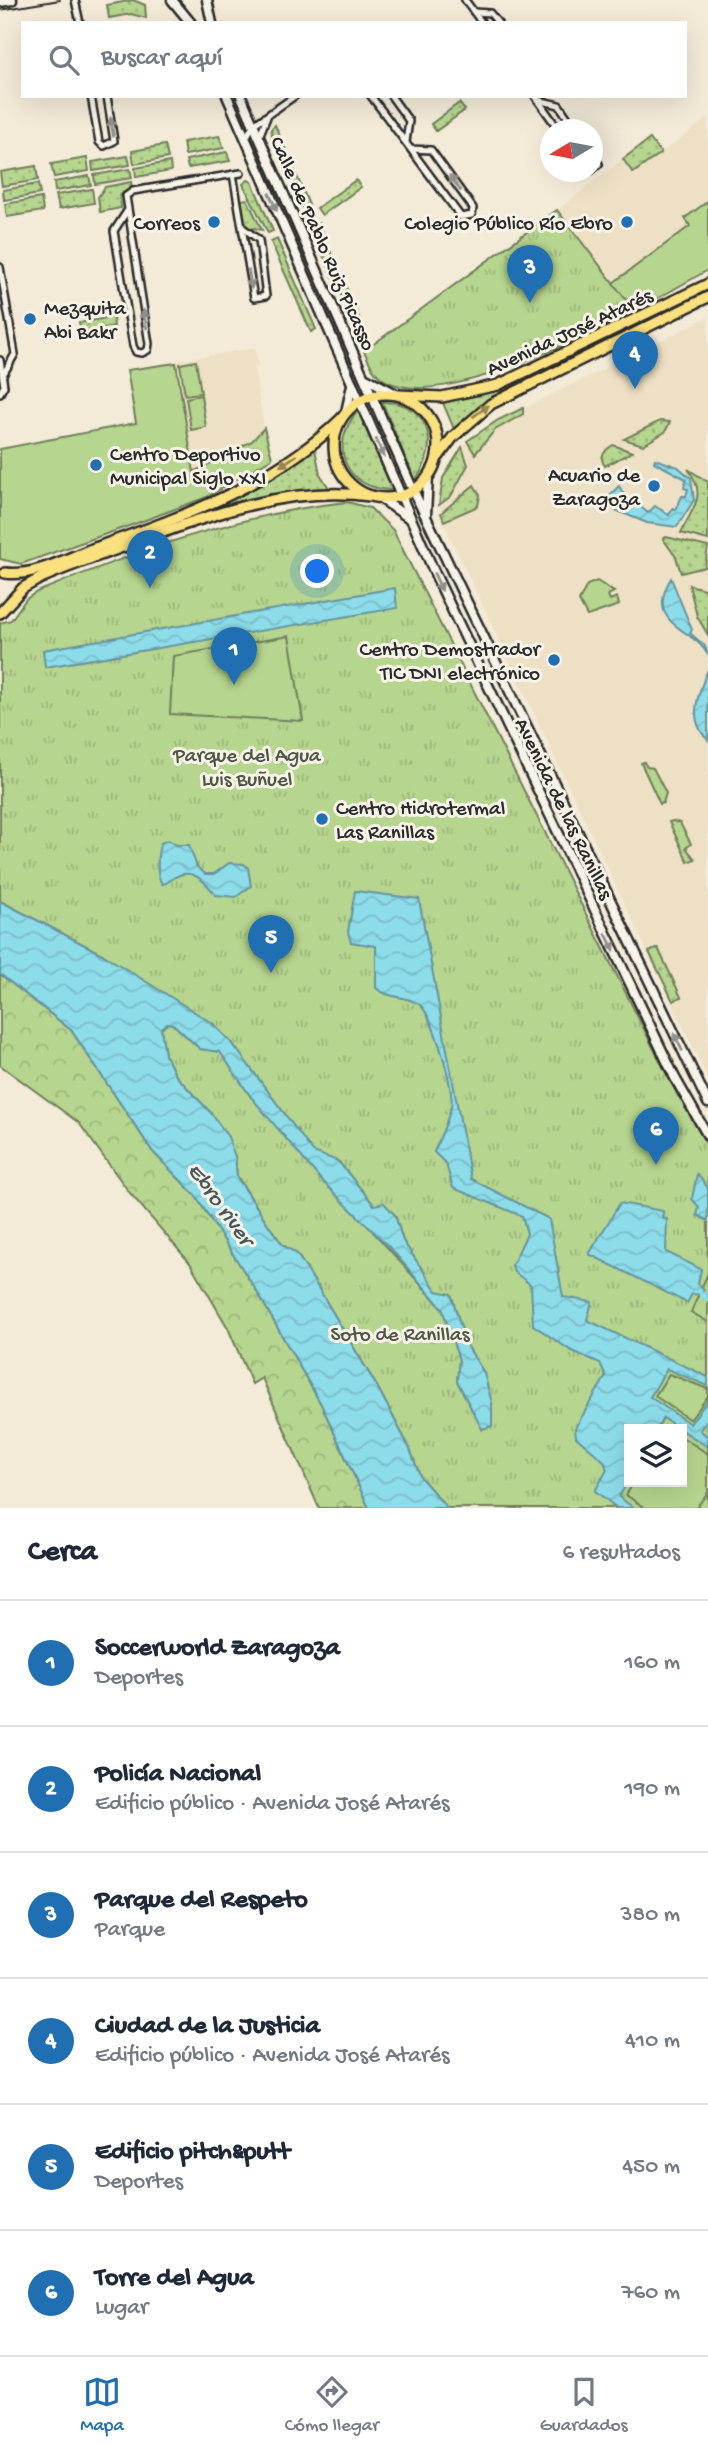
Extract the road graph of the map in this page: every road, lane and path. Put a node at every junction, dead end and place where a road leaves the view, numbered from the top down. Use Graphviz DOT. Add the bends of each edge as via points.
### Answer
graph roads {
  1 [pos="12,0"];
  2 [pos="172,0"];
  3 [pos="207,0"];
  4 [pos="212,0"];
  5 [pos="465,0"];
  6 [pos="76,1"];
  7 [pos="0,2"];
  8 [pos="209,12"];
  9 [pos="474,12"];
  10 [pos="485,14"];
  11 [pos="80,21"];
  12 [pos="189,21"];
  13 [pos="211,21"];
  14 [pos="481,21"];
  15 [pos="483,21"];
  16 [pos="497,21"];
  17 [pos="91,98"];
  18 [pos="107,98"];
  19 [pos="228,98"];
  20 [pos="242,98"];
  21 [pos="292,98"];
  22 [pos="373,98"];
  23 [pos="392,98"];
  24 [pos="537,98"];
  25 [pos="552,103"];
  26 [pos="247,111"];
  27 [pos="547,113"];
  28 [pos="267,117"];
  29 [pos="551,119"];
  30 [pos="569,119"];
  31 [pos="253,125"];
  32 [pos="395,127"];
  33 [pos="407,130"];
  34 [pos="259,137"];
  35 [pos="246,139"];
  36 [pos="406,142"];
  37 [pos="411,149"];
  38 [pos="422,150"];
  39 [pos="421,163"];
  40 [pos="241,173"];
  41 [pos="233,174"];
  42 [pos="127,211"];
  43 [pos="242,227"];
  44 [pos="114,231"];
  45 [pos="130,231"];
  46 [pos="256,236"];
  47 [pos="244,243"];
  48 [pos="0,267"];
  49 [pos="708,284"];
  50 [pos="708,297"];
  51 [pos="0,359"];
  52 [pos="15,359"];
  53 [pos="3,375"];
  54 [pos="363,376"];
  55 [pos="352,382"];
  56 [pos="0,393"];
  57 [pos="372,396"];
  58 [pos="398,396"];
  59 [pos="360,401"];
  60 [pos="344,416"];
  61 [pos="436,461"];
  62 [pos="428,476"];
  63 [pos="413,490"];
  64 [pos="401,496"];
  65 [pos="375,497"];
  66 [pos="427,518"];
  67 [pos="410,520"];
  68 [pos="2,572"];
  69 [pos="13,599"];
  70 [pos="0,612"];
  71 [pos="708,1103"];
  72 [pos="693,1110"];
  73 [pos="708,1128"];
  74 [pos="708,1136"];
  1 -- 7 [label="main road"];
  2 -- 12 [label="main road"];
  3 -- 8 [label="main road"];
  4 -- 8 [label="main road"];
  5 -- 9 [label="street"];
  6 -- 11 [label="street"];
  8 -- 13 [label="main road"];
  9 -- 10 [label="street"];
  9 -- 14 [label="street"];
  10 -- 15 [label="street"];
  10 -- 16 [label="street" via="492,14"];
  17 -- 18 [label="street, one-way" via="99,142 104,146 114,141"];
  19 -- 35 [label="main road, Calle de Pablo Ruiz Picasso"];
  20 -- 26 [label="main road, Calle de Pablo Ruiz Picasso"];
  21 -- 28 [label="street"];
  22 -- 32 [label="street"];
  23 -- 33 [label="street" via="408,121"];
  24 -- 25 [label="street"];
  24 -- 27 [label="street"];
  25 -- 27 [label="street"];
  25 -- 30 [label="street"];
  26 -- 28 [label="street, Calle de Pablo Ruiz Picasso"];
  26 -- 31 [label="main road, Calle de Pablo Ruiz Picasso"];
  27 -- 29 [label="street"];
  28 -- 31 [label="street"];
  28 -- 34 [label="street"];
  31 -- 34 [label="main road, Calle de Pablo Ruiz Picasso"];
  31 -- 35 [label="street, Calle de Pablo Ruiz Picasso"];
  32 -- 33 [label="street"];
  32 -- 36 [label="street"];
  33 -- 36 [label="street"];
  34 -- 54 [label="main road, Calle de Pablo Ruiz Picasso"];
  35 -- 55 [label="main road, Calle de Pablo Ruiz Picasso, one-way"];
  36 -- 37 [label="street"];
  37 -- 38 [label="street"];
  37 -- 39 [label="street"];
  38 -- 39 [label="street"];
  39 -- 38 [label="street, one-way" via="461,217 472,215 473,208 431,150"];
  40 -- 41 [label="street"];
  41 -- 42 [label="street" via="133,191 126,196"];
  41 -- 43 [label="street"];
  42 -- 44 [label="street"];
  42 -- 45 [label="street"];
  43 -- 46 [label="street"];
  43 -- 47 [label="street"];
  44 -- 45 [label="street" via="123,226"];
  44 -- 45 [label="street, one-way" via="133,346 142,353 149,344"];
  46 -- 47 [label="street"];
  47 -- 46 [label="street, one-way" via="254,298 266,296"];
  48 -- 52 [label="street"];
  49 -- 58 [label="main road, Avenida José Atarés" via="498,385 442,397"];
  61 -- 50 [label="main road, Avenida José Atarés, one-way" via="453,437 491,404"];
  51 -- 52 [label="street" via="7,363"];
  51 -- 53 [label="street"];
  52 -- 53 [label="street"];
  53 -- 56 [label="street" via="5,386"];
  54 -- 57 [label="main road, Calle de Pablo Ruiz Picasso"];
  54 -- 58 [label="main road, Calle de Pablo Ruiz Picasso"];
  55 -- 59 [label="main road, Calle de Pablo Ruiz Picasso"];
  55 -- 60 [label="main road, Calle de Pablo Ruiz Picasso"];
  57 -- 58 [label="main road, Avenida José Atarés"];
  57 -- 59 [label="main road"];
  57 -- 63 [label="main road, Calle de Pablo Ruiz Picasso"];
  58 -- 61 [label="main road" via="418,405 432,423 438,445"];
  59 -- 60 [label="main road"];
  59 -- 64 [label="main road, Calle de Pablo Ruiz Picasso, one-way"];
  60 -- 65 [label="main road" via="334,443 338,466 350,484"];
  60 -- 68 [label="main road, one-way" via="314,443 209,506 36,570"];
  61 -- 62 [label="main road, Avenida José Atarés"];
  62 -- 63 [label="main road, Avenida José Atarés"];
  62 -- 66 [label="main road, Avenida de las Ranillas"];
  63 -- 64 [label="main road, Avenida José Atarés"];
  63 -- 66 [label="main road, Avenida de las Ranillas"];
  64 -- 65 [label="main road"];
  64 -- 67 [label="main road, Avenida de las Ranillas"];
  65 -- 67 [label="main road, Avenida de las Ranillas"];
  65 -- 69 [label="main road" via="337,493 224,511 50,573"];
  71 -- 66 [label="main road, Avenida de las Ranillas, one-way"];
  67 -- 72 [label="main road, Avenida de las Ranillas, one-way"];
  68 -- 69 [label="main road" via="15,588"];
  69 -- 70 [label="main road"];
  72 -- 73 [label="street, Avenida de las Ranillas"];
  72 -- 74 [label="main road, Avenida de las Ranillas"];
}
